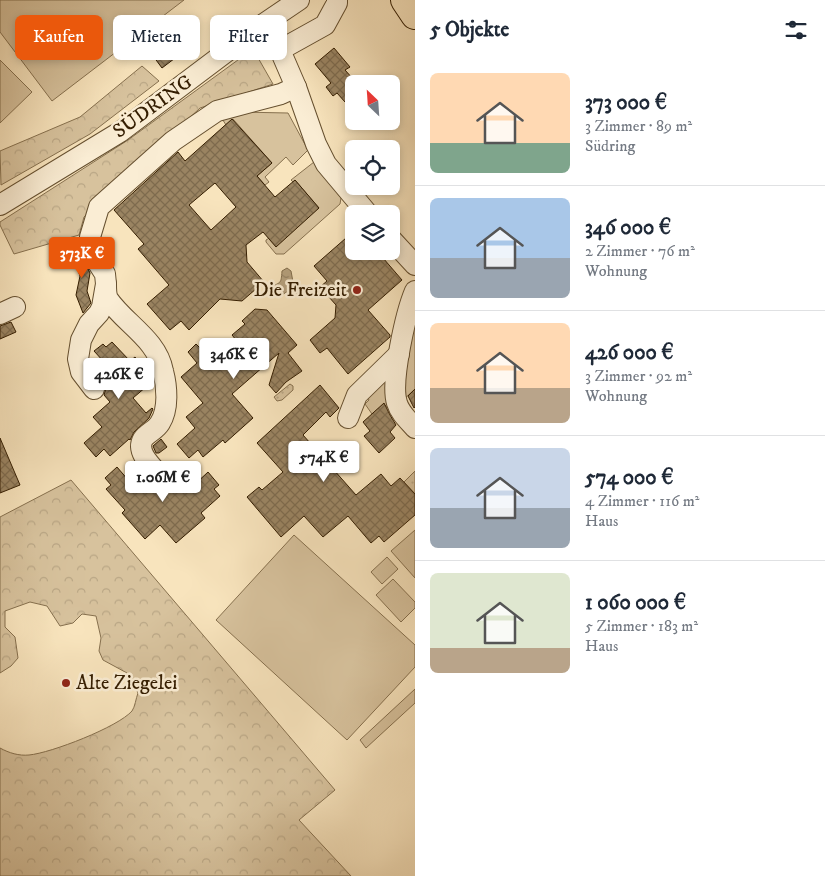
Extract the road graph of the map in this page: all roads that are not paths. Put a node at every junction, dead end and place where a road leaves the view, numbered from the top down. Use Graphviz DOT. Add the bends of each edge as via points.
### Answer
graph roads {
  1 [pos="299,0"];
  2 [pos="337,0"];
  3 [pos="406,0"];
  4 [pos="277,15"];
  5 [pos="415,15"];
  6 [pos="287,46"];
  7 [pos="216,60"];
  8 [pos="284,60"];
  9 [pos="296,87"];
  10 [pos="0,205"];
  11 [pos="360,205"];
  12 [pos="400,249"];
  13 [pos="415,265"];
  14 [pos="105,279"];
  15 [pos="415,291"];
  16 [pos="399,354"];
  17 [pos="94,389"];
  18 [pos="348,418"];
  19 [pos="415,428"];
  20 [pos="162,478"];
  1 -- 4 [label="street, SÜDRING"];
  2 -- 6 [label="street" via="338,4 324,25"];
  3 -- 5 [label="highway"];
  7 -- 10 [label="street, SÜDRING" via="120,132"];
  8 -- 9 [label="street"];
  9 -- 11 [label="street" via="326,164"];
  9 -- 14 [label="street, SÜDRING" via="217,111 173,141 99,207 90,237"];
  12 -- 13 [label="street"];
  14 -- 17 [label="street" via="102,307 81,340 78,359 80,372"];
  14 -- 20 [label="street, SÜDRING" via="107,298 152,346 163,370 166,390 163,414 160,424 143,439 142,446 144,456"];
  15 -- 16 [label="street"];
  16 -- 18 [label="street" via="357,395"];
  16 -- 19 [label="street" via="394,393 401,413"];
}
